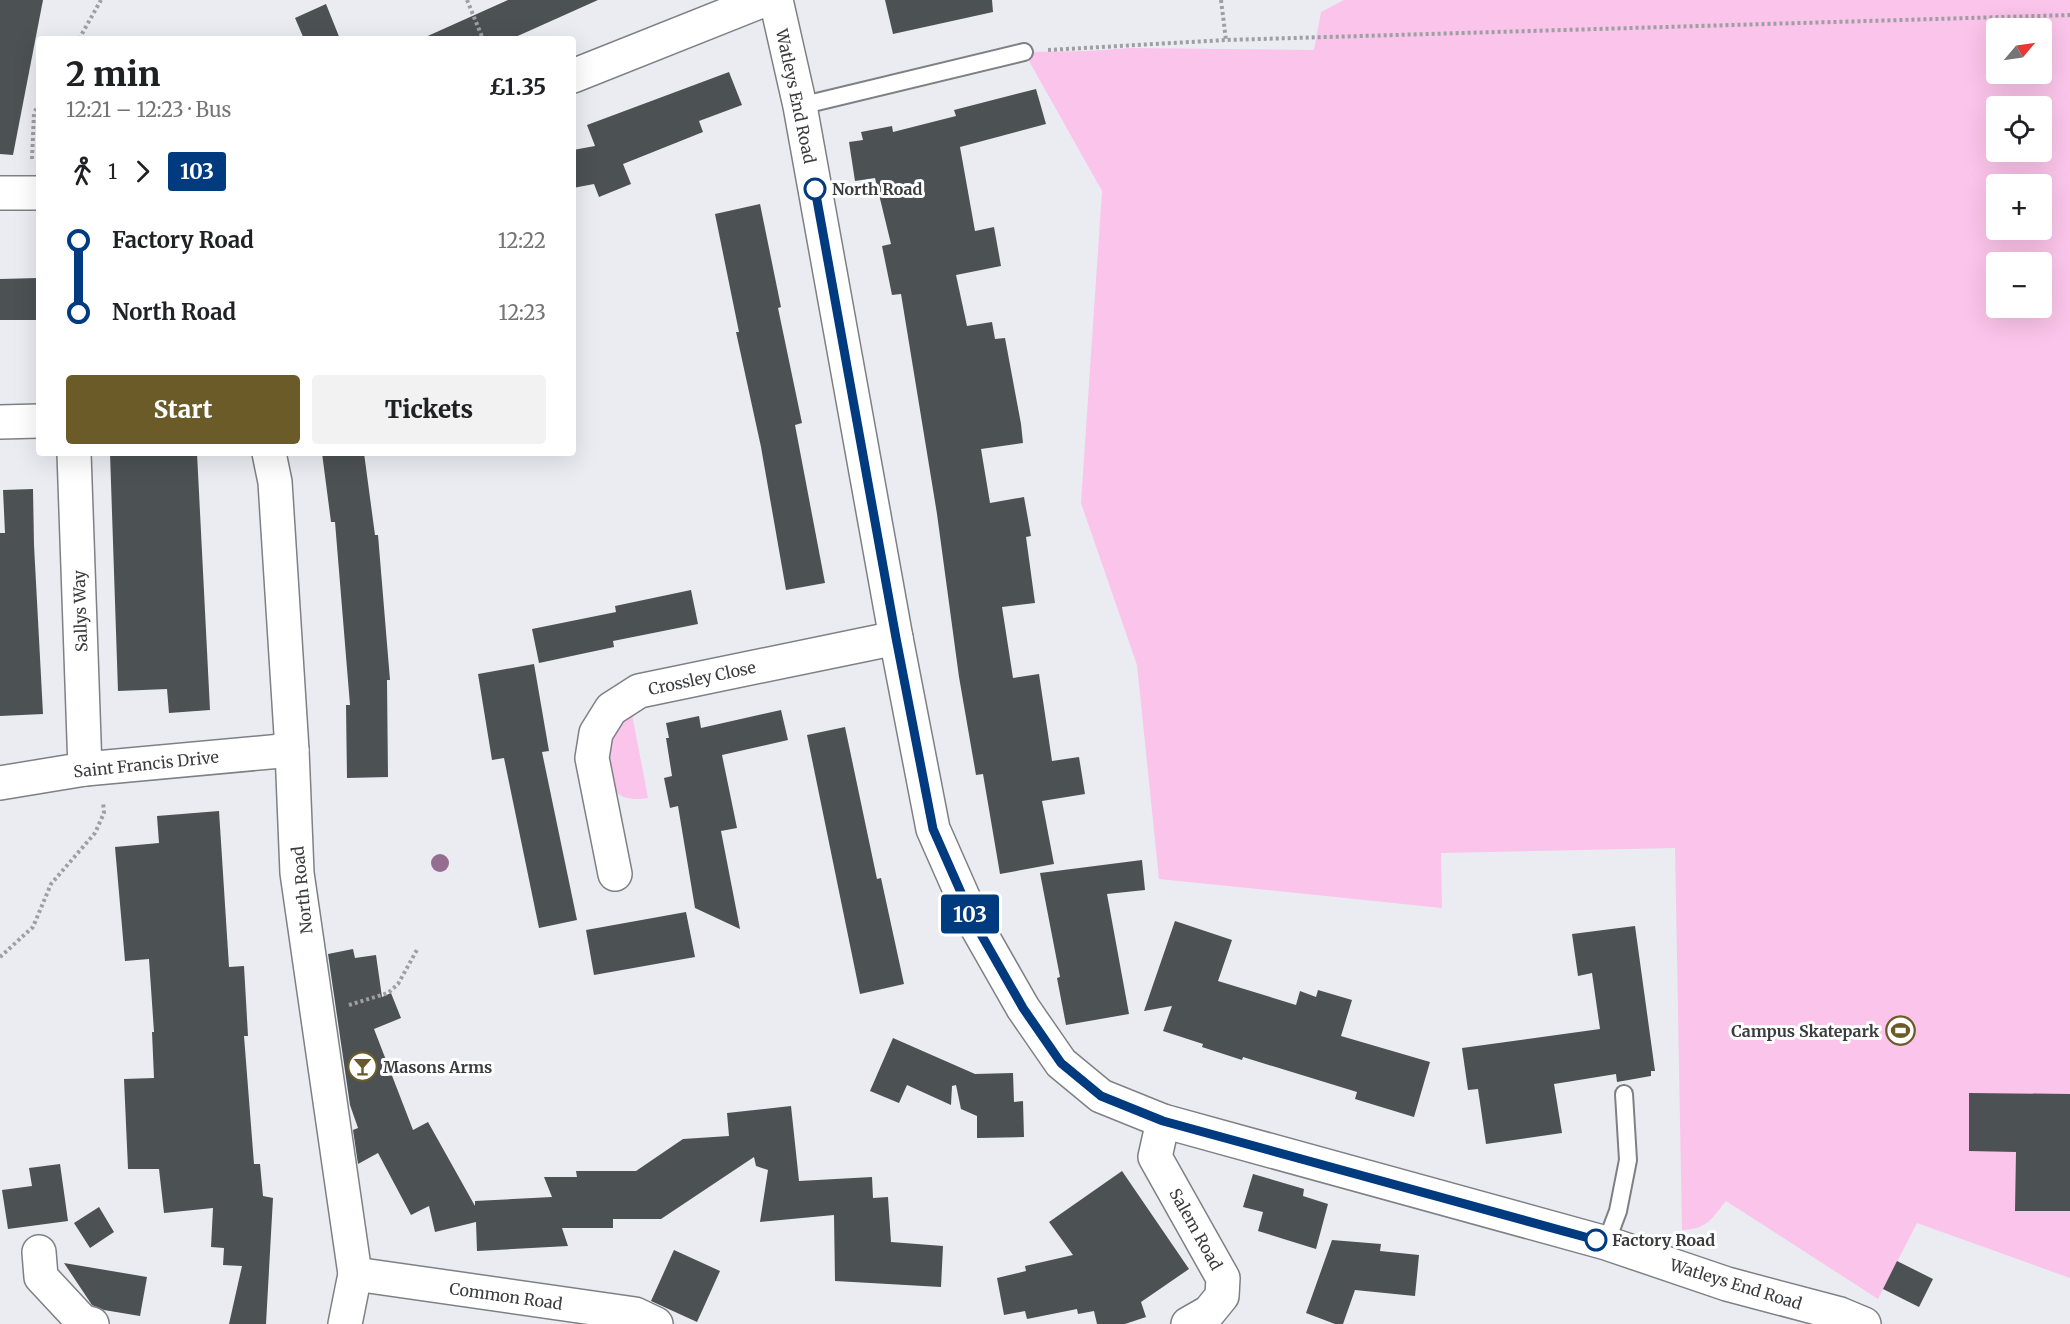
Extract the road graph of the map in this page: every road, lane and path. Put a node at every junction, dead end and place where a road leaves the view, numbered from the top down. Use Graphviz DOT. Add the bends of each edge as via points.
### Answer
graph roads {
  1 [pos="101,0"];
  2 [pos="467,0"];
  3 [pos="764,0"];
  4 [pos="776,0"];
  5 [pos="1221,0"];
  6 [pos="2070,15"];
  7 [pos="81,36"];
  8 [pos="482,36"];
  9 [pos="1226,40"];
  10 [pos="1024,52"];
  11 [pos="576,75"];
  12 [pos="801,106"];
  13 [pos="36,109"];
  14 [pos="23,193"];
  15 [pos="0,422"];
  16 [pos="36,422"];
  17 [pos="74,456"];
  18 [pos="270,456"];
  19 [pos="896,638"];
  20 [pos="292,750"];
  21 [pos="93,769"];
  22 [pos="0,783"];
  23 [pos="615,874"];
  24 [pos="418,948"];
  25 [pos="0,957"];
  26 [pos="319,1015"];
  27 [pos="1624,1094"];
  28 [pos="1163,1121"];
  29 [pos="1606,1243"];
  30 [pos="39,1252"];
  31 [pos="355,1274"];
  32 [pos="1846,1321"];
  33 [pos="92,1324"];
  34 [pos="345,1324"];
  35 [pos="656,1324"];
  36 [pos="1188,1324"];
  1 -- 7 [label="path"];
  2 -- 8 [label="path"];
  3 -- 11 [label="street"];
  4 -- 12 [label="street, Watleys End Road"];
  5 -- 9 [label="path"];
  6 -- 9 [label="path"];
  9 -- 10 [label="path"];
  10 -- 12 [label="lane"];
  12 -- 19 [label="street, Watleys End Road"];
  13 -- 14 [label="path"];
  15 -- 16 [label="street"];
  17 -- 21 [label="street, Sallys Way"];
  18 -- 20 [label="street, North Road" via="275,482"];
  19 -- 23 [label="street, Crossley Close" via="639,691 611,709 596,734 592,758"];
  19 -- 28 [label="street, Watleys End Road" via="933,829 974,922 1023,1008 1061,1063 1101,1096"];
  20 -- 21 [label="street, Saint Francis Drive"];
  20 -- 26 [label="street, North Road" via="297,873"];
  21 -- 22 [label="street, Saint Francis Drive"];
  21 -- 25 [label="path" via="104,813 95,833 51,884 33,927"];
  24 -- 26 [label="path" via="398,984 388,993"];
  26 -- 31 [label="street, North Road"];
  27 -- 29 [label="lane" via="1629,1160 1618,1211"];
  28 -- 29 [label="street, Watleys End Road"];
  28 -- 36 [label="street, Salem Road" via="1155,1156 1223,1278 1222,1296 1209,1312"];
  29 -- 32 [label="street, Watleys End Road"];
  30 -- 33 [label="street" via="42,1277 82,1321"];
  31 -- 34 [label="street, North Road"];
  31 -- 35 [label="street, Common Road" via="635,1314"];
}
